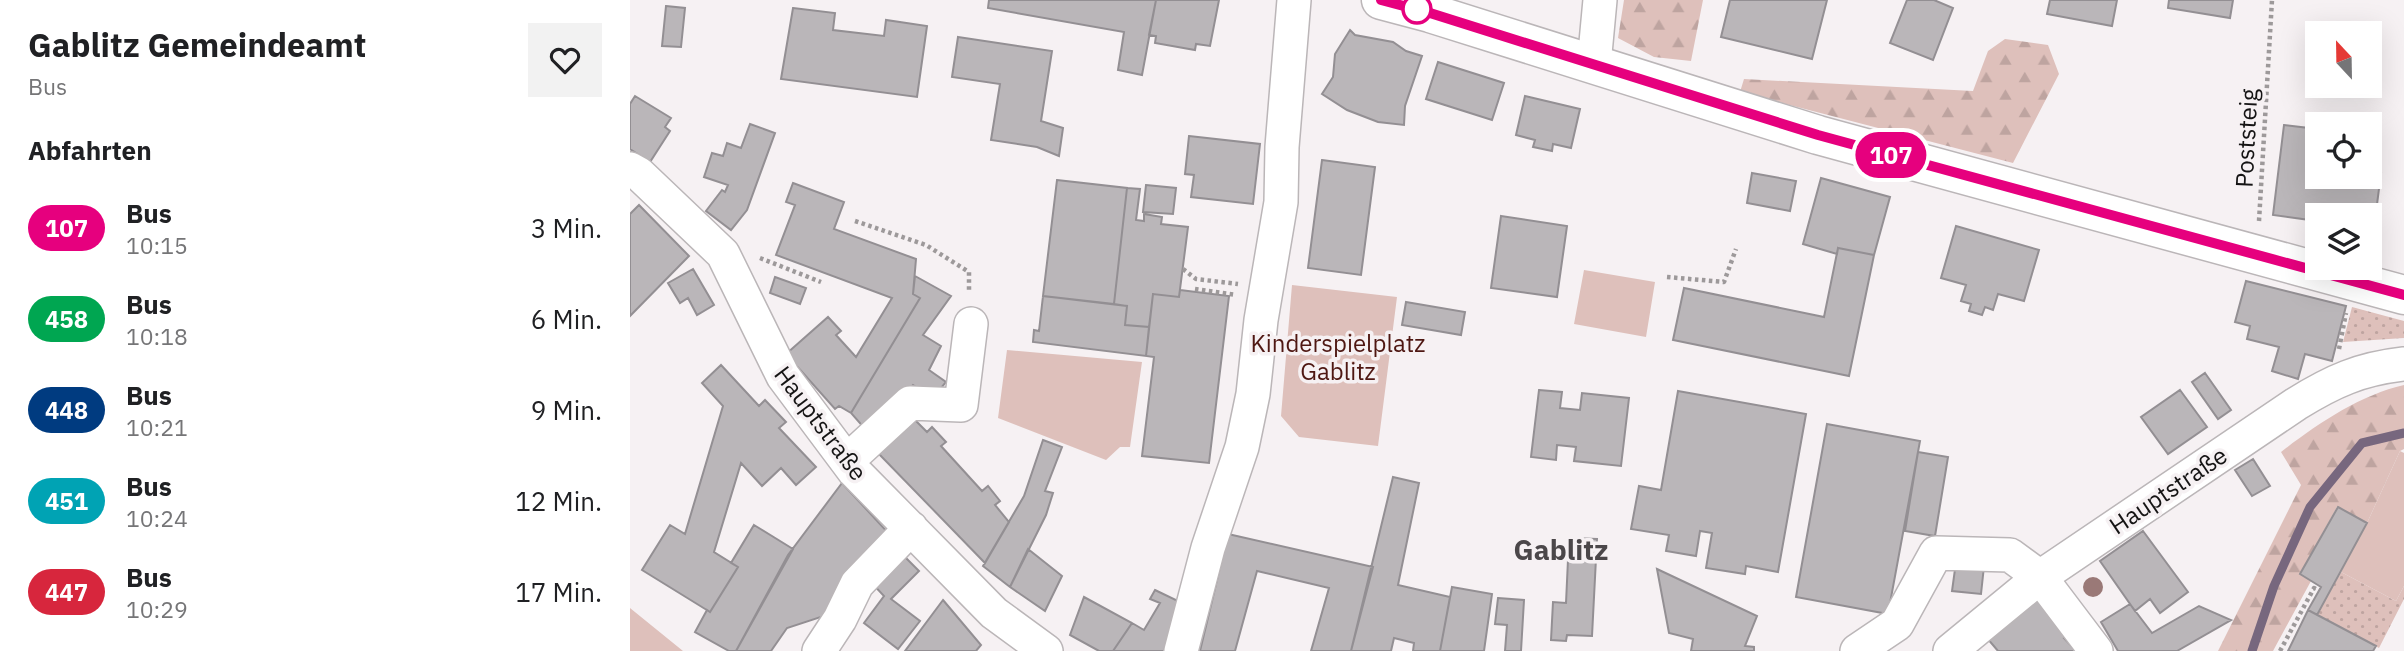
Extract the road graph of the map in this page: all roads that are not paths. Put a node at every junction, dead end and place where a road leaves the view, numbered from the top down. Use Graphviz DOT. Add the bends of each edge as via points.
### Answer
graph roads {
  1 [pos="1294,0"];
  2 [pos="1381,0"];
  3 [pos="1600,0"];
  4 [pos="1431,6"];
  5 [pos="1594,64"];
  6 [pos="633,176"];
  7 [pos="2404,295"];
  8 [pos="971,324"];
  9 [pos="2404,364"];
  10 [pos="846,461"];
  11 [pos="911,528"];
  12 [pos="2040,577"];
  13 [pos="818,651"];
  14 [pos="1046,651"];
  15 [pos="1181,651"];
  16 [pos="1857,651"];
  17 [pos="1950,651"];
  18 [pos="2096,651"];
  1 -- 15 [label="street" via="1281,202 1254,285 1253,394 1242,447 1208,548"];
  2 -- 4 [label="main road"];
  3 -- 5 [label="street"];
  4 -- 5 [label="main road"];
  5 -- 7 [label="main road" via="1818,135"];
  6 -- 10 [label="street, Hauptstraße" via="723,254 783,376"];
  8 -- 10 [label="street" via="961,405 910,403"];
  9 -- 12 [label="street, Hauptstraße" via="2359,372 2331,383"];
  10 -- 11 [label="street, Hauptstraße"];
  11 -- 13 [label="street" via="857,584"];
  11 -- 14 [label="street, Hauptstraße" via="994,613"];
  12 -- 16 [label="street" via="2010,555 1936,553 1897,624"];
  12 -- 17 [label="street, Hauptstraße"];
  12 -- 18 [label="street"];
}
